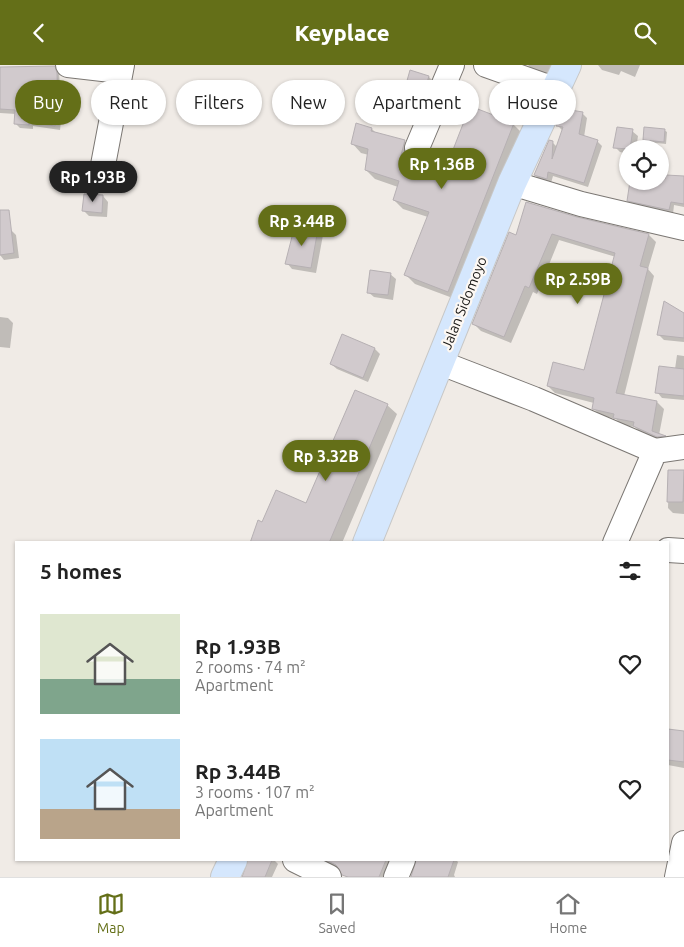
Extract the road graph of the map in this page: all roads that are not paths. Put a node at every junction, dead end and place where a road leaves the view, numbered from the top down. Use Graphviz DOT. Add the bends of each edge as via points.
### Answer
graph roads {
  1 [pos="68,65"];
  2 [pos="452,65"];
  3 [pos="486,65"];
  4 [pos="567,65"];
  5 [pos="121,68"];
  6 [pos="528,80"];
  7 [pos="559,80"];
  8 [pos="538,125"];
  9 [pos="417,148"];
  10 [pos="103,165"];
  11 [pos="512,183"];
  12 [pos="684,227"];
  13 [pos="441,363"];
  14 [pos="684,447"];
  15 [pos="655,451"];
  16 [pos="368,541"];
  17 [pos="617,541"];
  18 [pos="669,550"];
  19 [pos="684,551"];
  20 [pos="684,843"];
  21 [pos="232,861"];
  22 [pos="297,861"];
  23 [pos="403,861"];
  24 [pos="225,877"];
  25 [pos="330,877"];
  26 [pos="396,877"];
  27 [pos="677,877"];
  1 -- 5 [label="street"];
  2 -- 9 [label="street"];
  3 -- 6 [label="street"];
  4 -- 7 [label="main road, Jalan Sidomoyo"];
  5 -- 10 [label="street"];
  8 -- 11 [label="main road, Jalan Sidomoyo"];
  11 -- 12 [label="street" via="581,204"];
  11 -- 13 [label="main road, Jalan Sidomoyo"];
  13 -- 15 [label="street"];
  13 -- 16 [label="main road, Jalan Sidomoyo"];
  14 -- 15 [label="street"];
  15 -- 17 [label="street"];
  18 -- 19 [label="street"];
  20 -- 27 [label="street"];
  21 -- 24 [label="main road"];
  22 -- 25 [label="street"];
  23 -- 26 [label="street"];
}
